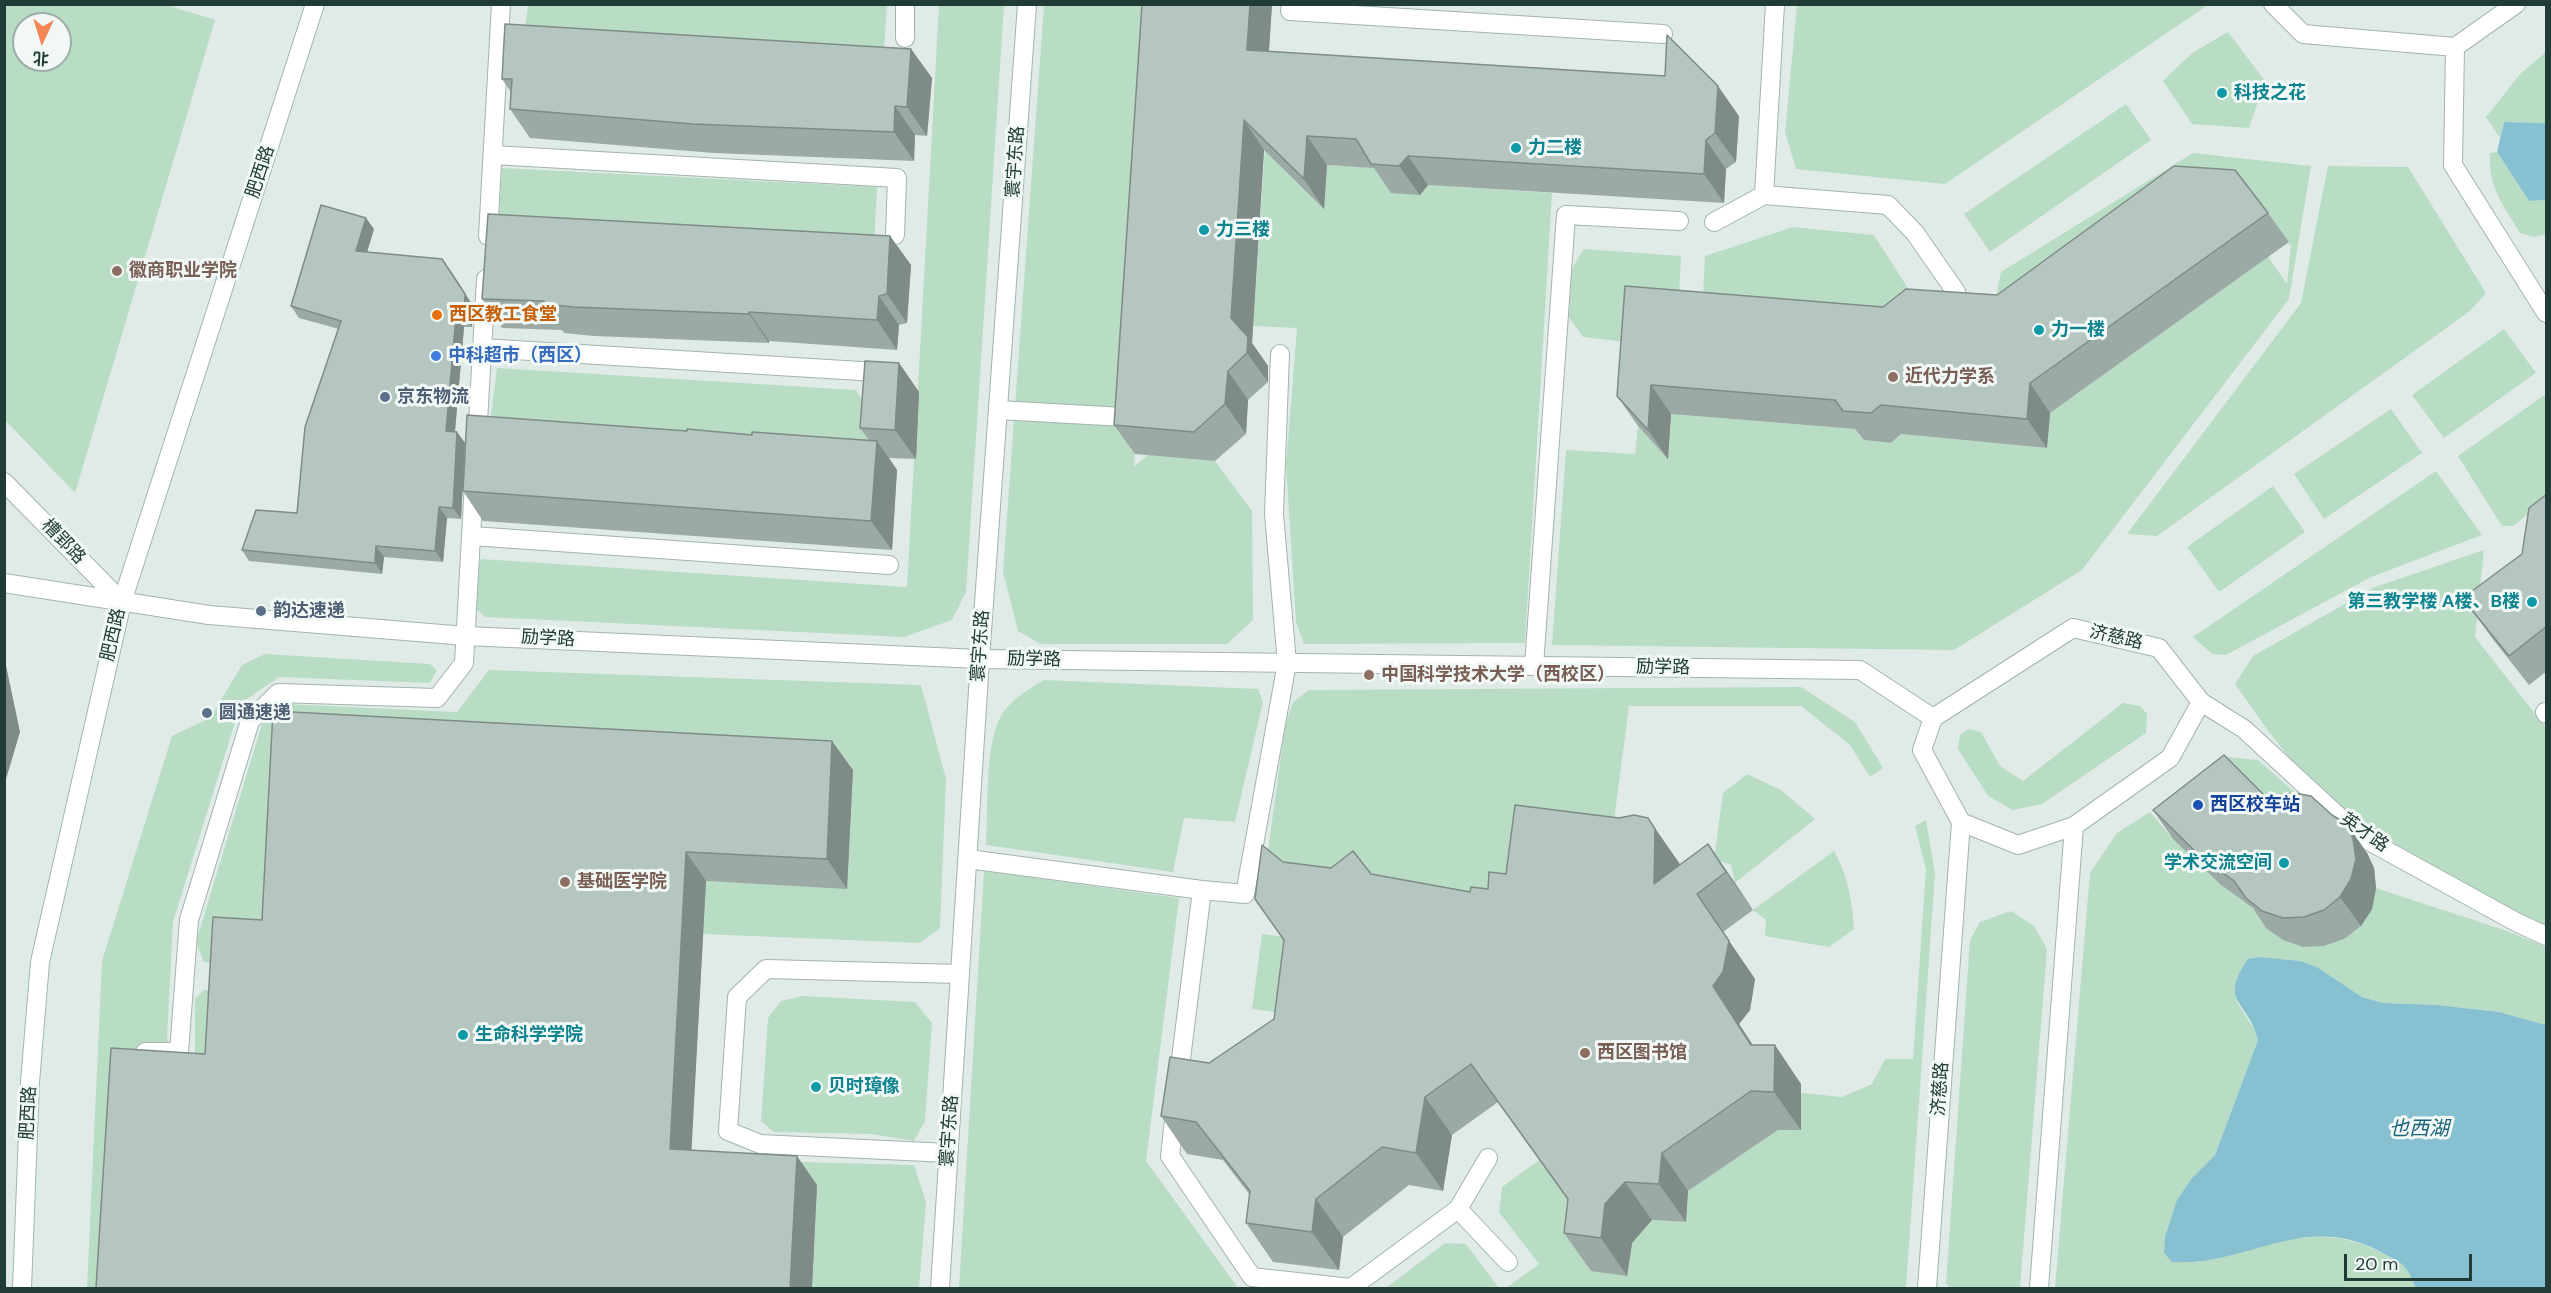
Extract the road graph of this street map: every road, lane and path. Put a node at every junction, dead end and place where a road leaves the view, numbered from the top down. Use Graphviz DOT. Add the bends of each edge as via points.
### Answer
graph roads {
  1 [pos="315,4"];
  2 [pos="501,4"];
  3 [pos="905,4"];
  4 [pos="1027,4"];
  5 [pos="1291,4"];
  6 [pos="1775,4"];
  7 [pos="2273,4"];
  8 [pos="2516,4"];
  9 [pos="1663,34"];
  10 [pos="905,38"];
  11 [pos="2455,47"];
  12 [pos="493,155"];
  13 [pos="1764,195"];
  14 [pos="1679,221"];
  15 [pos="1714,222"];
  16 [pos="895,235"];
  17 [pos="1956,292"];
  18 [pos="2547,313"];
  19 [pos="482,348"];
  20 [pos="1280,354"];
  21 [pos="876,372"];
  22 [pos="998,410"];
  23 [pos="1124,417"];
  24 [pos="4,482"];
  25 [pos="472,536"];
  26 [pos="889,565"];
  27 [pos="4,583"];
  28 [pos="122,602"];
  29 [pos="466,636"];
  30 [pos="981,659"];
  31 [pos="1287,663"];
  32 [pos="1534,666"];
  33 [pos="2201,702"];
  34 [pos="1933,718"];
  35 [pos="1960,822"];
  36 [pos="2074,826"];
  37 [pos="968,859"];
  38 [pos="1202,890"];
  39 [pos="2547,936"];
  40 [pos="960,974"];
  41 [pos="124,1053"];
  42 [pos="948,1153"];
  43 [pos="1488,1158"];
  44 [pos="1458,1209"];
  45 [pos="1509,1262"];
  46 [pos="21,1288"];
  47 [pos="940,1288"];
  48 [pos="1927,1288"];
  49 [pos="2039,1288"];
  1 -- 28 [label="street, 肥西路"];
  2 -- 12 [label="street"];
  3 -- 10 [label="street"];
  4 -- 22 [label="street, 寰宇东路"];
  5 -- 9 [label="street" via="1290,10"];
  6 -- 13 [label="street"];
  7 -- 11 [label="street" via="2303,34"];
  8 -- 11 [label="street"];
  11 -- 18 [label="street" via="2453,165"];
  12 -- 16 [label="street" via="897,178"];
  12 -- 19 [label="street"];
  13 -- 15 [label="street"];
  13 -- 17 [label="street" via="1888,205 1915,233"];
  14 -- 32 [label="street" via="1566,215"];
  19 -- 21 [label="street"];
  19 -- 25 [label="street"];
  20 -- 31 [label="street" via="1274,513"];
  22 -- 23 [label="street"];
  22 -- 30 [label="street, 寰宇东路"];
  24 -- 28 [label="street, 槽郢路"];
  25 -- 26 [label="street"];
  25 -- 29 [label="street"];
  27 -- 28 [label="street, 励学路"];
  28 -- 29 [label="street, 励学路" via="209,615"];
  28 -- 46 [label="street, 肥西路" via="40,962 30,1082"];
  29 -- 30 [label="street, 励学路"];
  29 -- 41 [label="street" via="464,663 437,698 278,693 250,721 189,920 179,1052"];
  30 -- 31 [label="street, 励学路"];
  30 -- 37 [label="street, 寰宇东路"];
  31 -- 32 [label="street, 励学路"];
  31 -- 38 [label="street" via="1245,894"];
  32 -- 34 [label="street, 励学路" via="1860,670"];
  33 -- 34 [label="street, 济慈路" via="2159,648 2073,628"];
  33 -- 36 [label="street" via="2170,758"];
  33 -- 39 [label="street, 英才路" via="2244,729 2360,836"];
  34 -- 35 [label="street" via="1922,750"];
  35 -- 36 [label="street" via="2018,845"];
  35 -- 48 [label="street, 济慈路"];
  36 -- 49 [label="street"];
  37 -- 38 [label="street"];
  37 -- 40 [label="street, 寰宇东路"];
  38 -- 44 [label="street" via="1170,1156 1252,1277 1350,1288"];
  40 -- 42 [label="street, 寰宇东路"];
  40 -- 42 [label="street" via="766,969 736,997 728,1131 760,1144"];
  42 -- 47 [label="street, 寰宇东路"];
  43 -- 44 [label="street"];
  44 -- 45 [label="street"];
}
